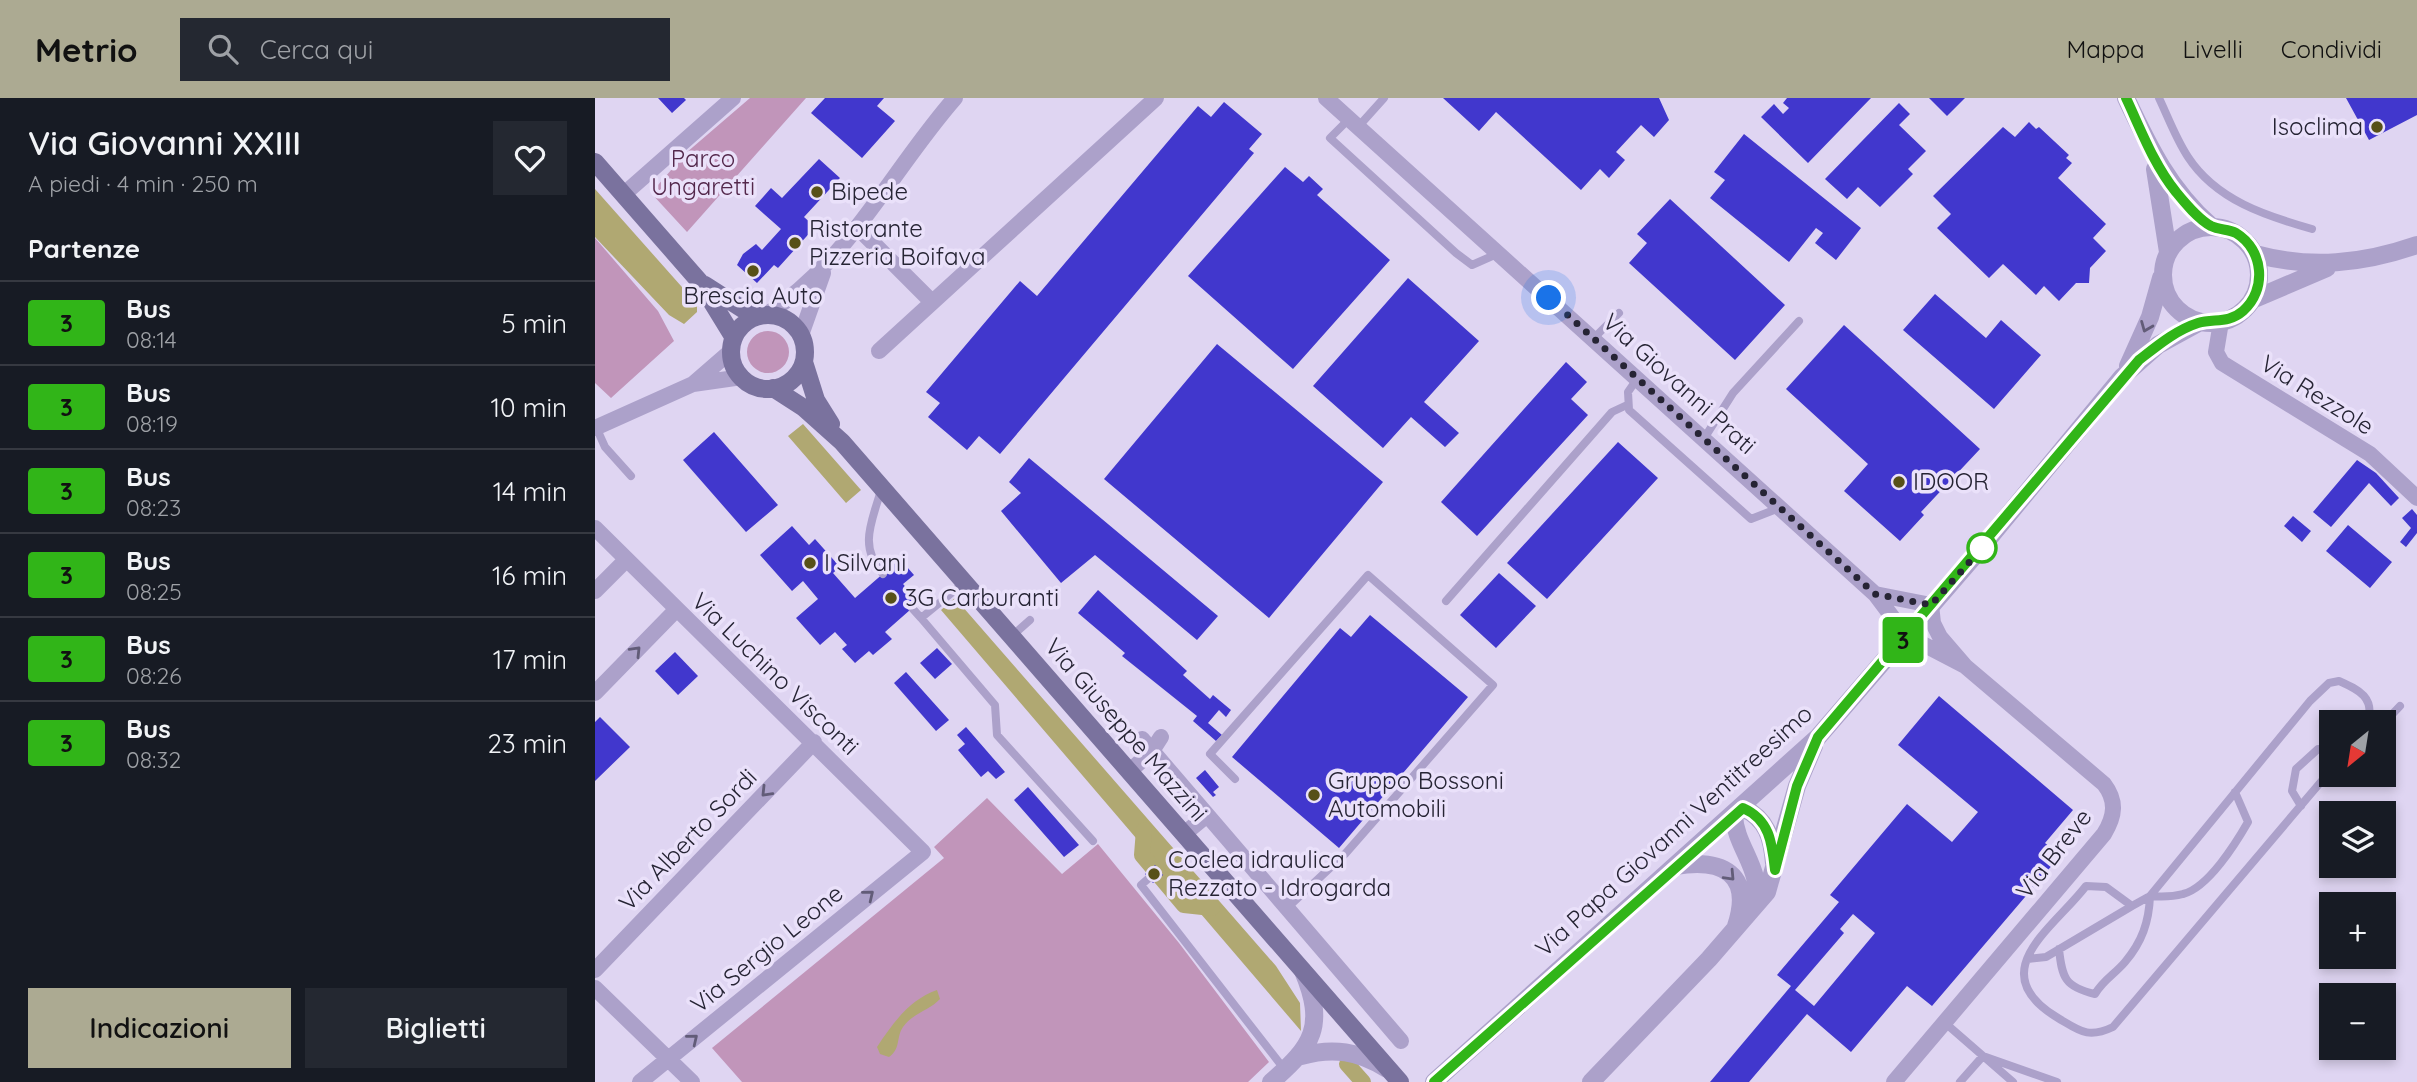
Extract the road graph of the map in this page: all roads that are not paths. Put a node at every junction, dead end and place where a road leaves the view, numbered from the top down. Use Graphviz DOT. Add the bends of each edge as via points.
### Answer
graph roads {
  1 [pos="733,98"];
  2 [pos="1156,98"];
  3 [pos="1326,98"];
  4 [pos="1384,98"];
  5 [pos="2126,98"];
  6 [pos="2159,98"];
  7 [pos="952,99"];
  8 [pos="1353,123"];
  9 [pos="2150,149"];
  10 [pos="595,162"];
  11 [pos="623,195"];
  12 [pos="2211,226"];
  13 [pos="858,228"];
  14 [pos="2312,229"];
  15 [pos="2417,245"];
  16 [pos="2168,252"];
  17 [pos="1499,253"];
  18 [pos="2255,254"];
  19 [pos="2336,264"];
  20 [pos="825,268"];
  21 [pos="2162,275"];
  22 [pos="699,281"];
  23 [pos="2252,300"];
  24 [pos="932,302"];
  25 [pos="1619,313"];
  26 [pos="760,316"];
  27 [pos="1799,321"];
  28 [pos="2200,322"];
  29 [pos="2221,322"];
  30 [pos="801,335"];
  31 [pos="1594,338"];
  32 [pos="732,345"];
  33 [pos="879,351"];
  34 [pos="804,362"];
  35 [pos="741,377"];
  36 [pos="1638,377"];
  37 [pos="2122,377"];
  38 [pos="693,384"];
  39 [pos="773,388"];
  40 [pos="1627,405"];
  41 [pos="596,428"];
  42 [pos="1705,437"];
  43 [pos="842,442"];
  44 [pos="631,477"];
  45 [pos="882,487"];
  46 [pos="2417,498"];
  47 [pos="1779,508"];
  48 [pos="595,528"];
  49 [pos="626,560"];
  50 [pos="883,574"];
  51 [pos="965,582"];
  52 [pos="595,591"];
  53 [pos="1875,594"];
  54 [pos="1446,601"];
  55 [pos="1931,605"];
  56 [pos="912,608"];
  57 [pos="676,610"];
  58 [pos="921,618"];
  59 [pos="1030,620"];
  60 [pos="1012,636"];
  61 [pos="1903,639"];
  62 [pos="1965,666"];
  63 [pos="597,686"];
  64 [pos="2400,705"];
  65 [pos="2371,710"];
  66 [pos="2396,710"];
  67 [pos="1818,737"];
  68 [pos="814,743"];
  69 [pos="2319,749"];
  70 [pos="1130,771"];
  71 [pos="1235,779"];
  72 [pos="2319,784"];
  73 [pos="2235,792"];
  74 [pos="2301,806"];
  75 [pos="1738,811"];
  76 [pos="1207,815"];
  77 [pos="1184,834"];
  78 [pos="1093,841"];
  79 [pos="923,852"];
  80 [pos="1675,866"];
  81 [pos="1775,870"];
  82 [pos="1149,878"];
  83 [pos="2150,896"];
  84 [pos="2132,906"];
  85 [pos="1287,908"];
  86 [pos="1750,914"];
  87 [pos="1734,932"];
  88 [pos="2059,949"];
  89 [pos="2028,960"];
  90 [pos="595,970"];
  91 [pos="1303,971"];
  92 [pos="595,988"];
  93 [pos="1944,1022"];
  94 [pos="1401,1041"];
  95 [pos="1301,1056"];
  96 [pos="1983,1056"];
  97 [pos="669,1058"];
  98 [pos="1285,1069"];
  99 [pos="1395,1076"];
  100 [pos="640,1082"];
  101 [pos="692,1082"];
  102 [pos="1271,1082"];
  103 [pos="1434,1082"];
  104 [pos="1591,1082"];
  105 [pos="1894,1082"];
  106 [pos="1960,1082"];
  107 [pos="2013,1082"];
  108 [pos="2057,1082"];
  1 -- 11 [label="street"];
  2 -- 24 [label="street"];
  3 -- 8 [label="street, Via Giovanni Prati"];
  4 -- 8 [label="lane"];
  5 -- 9 [label="street"];
  6 -- 14 [label="lane" via="2187,156 2216,188 2248,208"];
  7 -- 13 [label="street"];
  8 -- 17 [label="street, Via Giovanni Prati"];
  8 -- 17 [label="lane" via="1330,138 1456,253 1472,265"];
  9 -- 12 [label="street" via="2176,191"];
  9 -- 16 [label="street"];
  10 -- 11 [label="main road"];
  11 -- 22 [label="main road"];
  12 -- 16 [label="street" via="2186,233"];
  12 -- 18 [label="street" via="2237,234"];
  13 -- 20 [label="street"];
  13 -- 24 [label="street"];
  15 -- 19 [label="street"];
  16 -- 21 [label="street"];
  17 -- 31 [label="street, Via Giovanni Prati"];
  18 -- 19 [label="street" via="2295,263"];
  18 -- 23 [label="street" via="2259,278"];
  19 -- 23 [label="street"];
  20 -- 26 [label="street"];
  20 -- 30 [label="street"];
  21 -- 28 [label="street" via="2164,288 2178,310"];
  21 -- 37 [label="street, Via Papa Giovanni Ventitreesimo, one-way" via="2150,317"];
  22 -- 26 [label="main road"];
  22 -- 32 [label="main road"];
  23 -- 29 [label="street" via="2233,318"];
  24 -- 33 [label="street"];
  25 -- 31 [label="lane"];
  26 -- 30 [label="main road" via="784,318"];
  26 -- 32 [label="main road" via="742,326"];
  27 -- 42 [label="lane" via="1733,393"];
  28 -- 29 [label="street"];
  28 -- 37 [label="street, Via Papa Giovanni Ventitreesimo" via="2158,345"];
  29 -- 46 [label="street, Via Rezzole" via="2216,352 2223,363 2370,454"];
  30 -- 34 [label="main road, Via Giuseppe Mazzini"];
  31 -- 36 [label="street, Via Giovanni Prati"];
  32 -- 35 [label="main road" via="734,366"];
  32 -- 38 [label="street"];
  34 -- 39 [label="main road" via="792,380"];
  34 -- 43 [label="main road, Via Giuseppe Mazzini" via="816,400"];
  35 -- 38 [label="street"];
  35 -- 39 [label="main road, Via Giuseppe Mazzini" via="753,385"];
  36 -- 40 [label="lane" via="1628,392"];
  36 -- 42 [label="street, Via Giovanni Prati"];
  37 -- 55 [label="street, Via Papa Giovanni Ventitreesimo"];
  38 -- 41 [label="street"];
  39 -- 43 [label="main road, Via Giuseppe Mazzini"];
  40 -- 47 [label="lane" via="1751,519"];
  40 -- 54 [label="lane" via="1612,412"];
  41 -- 44 [label="lane" via="605,447"];
  42 -- 47 [label="street, Via Giovanni Prati"];
  43 -- 45 [label="main road, Via Giuseppe Mazzini"];
  45 -- 50 [label="lane" via="868,545 872,562"];
  45 -- 51 [label="main road, Via Giuseppe Mazzini"];
  47 -- 53 [label="street, Via Giovanni Prati"];
  48 -- 49 [label="street, Via Luchino Visconti"];
  49 -- 52 [label="street"];
  49 -- 57 [label="street, Via Luchino Visconti"];
  51 -- 58 [label="lane"];
  51 -- 60 [label="main road, Via Giuseppe Mazzini"];
  53 -- 55 [label="street"];
  53 -- 61 [label="street, Via Giovanni Prati"];
  55 -- 61 [label="street, Via Papa Giovanni Ventitreesimo"];
  55 -- 62 [label="street" via="1940,637"];
  56 -- 58 [label="lane"];
  63 -- 57 [label="street, one-way"];
  57 -- 68 [label="street, Via Luchino Visconti"];
  58 -- 78 [label="lane" via="995,705 996,735"];
  59 -- 60 [label="lane"];
  60 -- 70 [label="main road, Via Giuseppe Mazzini"];
  61 -- 62 [label="street" via="1917,641"];
  61 -- 67 [label="street, Via Papa Giovanni Ventitreesimo"];
  62 -- 93 [label="street, Via Breve" via="2104,784 2113,796 2114,808 2104,834"];
  64 -- 66 [label="lane"];
  65 -- 73 [label="lane" via="2361,691 2339,681 2329,683"];
  67 -- 75 [label="street, Via Papa Giovanni Ventitreesimo"];
  67 -- 81 [label="street" via="1797,786"];
  68 -- 79 [label="street, Via Luchino Visconti"];
  68 -- 90 [label="street, Via Alberto Sordi, one-way"];
  69 -- 74 [label="lane" via="2296,769 2292,791"];
  70 -- 76 [label="street" via="1152,743"];
  70 -- 77 [label="main road, Via Giuseppe Mazzini"];
  71 -- 85 [label="lane" via="1209,754 1368,575 1493,685"];
  72 -- 74 [label="lane"];
  73 -- 83 [label="lane"];
  73 -- 83 [label="lane" via="2248,822 2216,869 2186,894"];
  74 -- 89 [label="lane" via="2113,1027 2097,1035 2087,1034 2041,1008 2026,991"];
  75 -- 80 [label="street, Via Papa Giovanni Ventitreesimo"];
  75 -- 81 [label="street" via="1757,816 1768,830"];
  75 -- 86 [label="street" via="1737,835 1757,880"];
  76 -- 77 [label="street"];
  76 -- 85 [label="street"];
  77 -- 91 [label="main road, Via Giuseppe Mazzini"];
  97 -- 79 [label="street, Via Sergio Leone, one-way"];
  80 -- 87 [label="street, one-way" via="1707,862 1733,876 1742,904"];
  80 -- 103 [label="street, Via Papa Giovanni Ventitreesimo"];
  81 -- 86 [label="street" via="1767,892"];
  82 -- 98 [label="lane" via="1141,885"];
  83 -- 84 [label="lane"];
  83 -- 88 [label="lane" via="2143,935 2095,994 2073,987 2062,976"];
  84 -- 88 [label="lane"];
  84 -- 89 [label="lane" via="2106,887 2087,886 2034,943"];
  85 -- 94 [label="street"];
  86 -- 87 [label="street"];
  87 -- 104 [label="street"];
  88 -- 89 [label="lane"];
  91 -- 95 [label="street" via="1314,1006 1314,1023"];
  91 -- 99 [label="main road, Via Giuseppe Mazzini"];
  92 -- 97 [label="street"];
  93 -- 96 [label="lane"];
  93 -- 105 [label="street, Via Breve"];
  95 -- 98 [label="street"];
  95 -- 99 [label="street" via="1319,1051 1356,1053"];
  96 -- 106 [label="lane"];
  96 -- 107 [label="lane"];
  96 -- 108 [label="lane"];
  97 -- 100 [label="street, Via Sergio Leone"];
  97 -- 101 [label="street"];
  98 -- 102 [label="street"];
}
